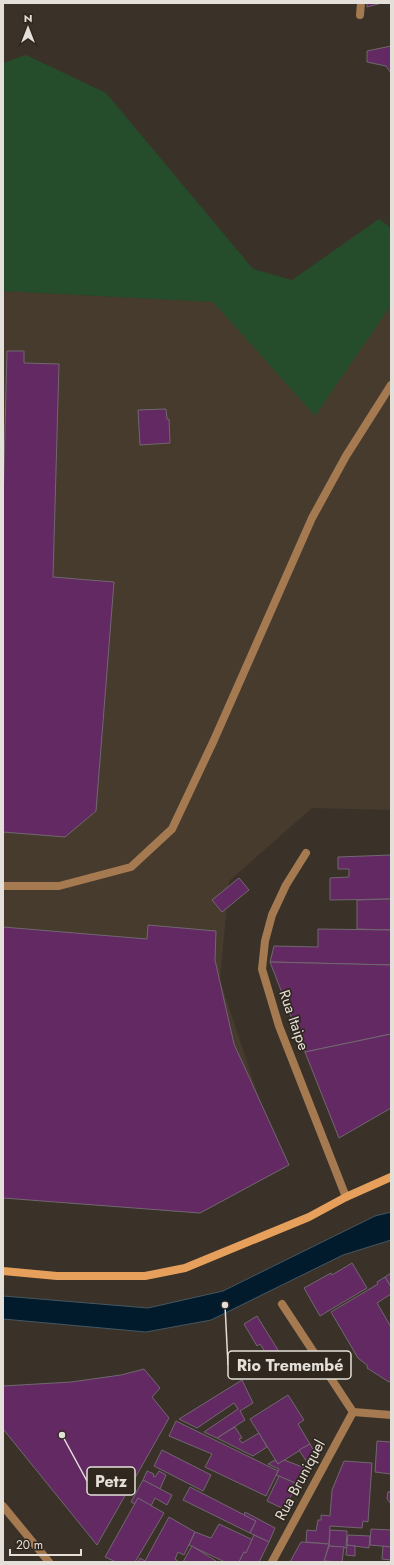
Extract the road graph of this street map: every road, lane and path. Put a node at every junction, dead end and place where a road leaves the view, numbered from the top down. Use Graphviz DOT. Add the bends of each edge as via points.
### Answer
graph roads {
  1 [pos="361,3"];
  2 [pos="360,15"];
  3 [pos="391,385"];
  4 [pos="306,853"];
  5 [pos="3,886"];
  6 [pos="391,1177"];
  7 [pos="346,1197"];
  8 [pos="3,1271"];
  9 [pos="282,1304"];
  10 [pos="353,1412"];
  11 [pos="391,1415"];
  12 [pos="3,1506"];
  13 [pos="49,1562"];
  14 [pos="272,1562"];
  1 -- 2 [label="street"];
  3 -- 5 [label="street" via="346,456 312,518 172,829 131,867 59,886"];
  4 -- 7 [label="street, Rua Itaipe" via="286,885 272,915 262,969 279,1026"];
  6 -- 7 [label="main road"];
  7 -- 8 [label="main road" via="309,1217 185,1268 145,1276 57,1276"];
  9 -- 10 [label="street"];
  10 -- 11 [label="street"];
  10 -- 14 [label="street, Rua Bruniquel"];
  12 -- 13 [label="street"];
}
